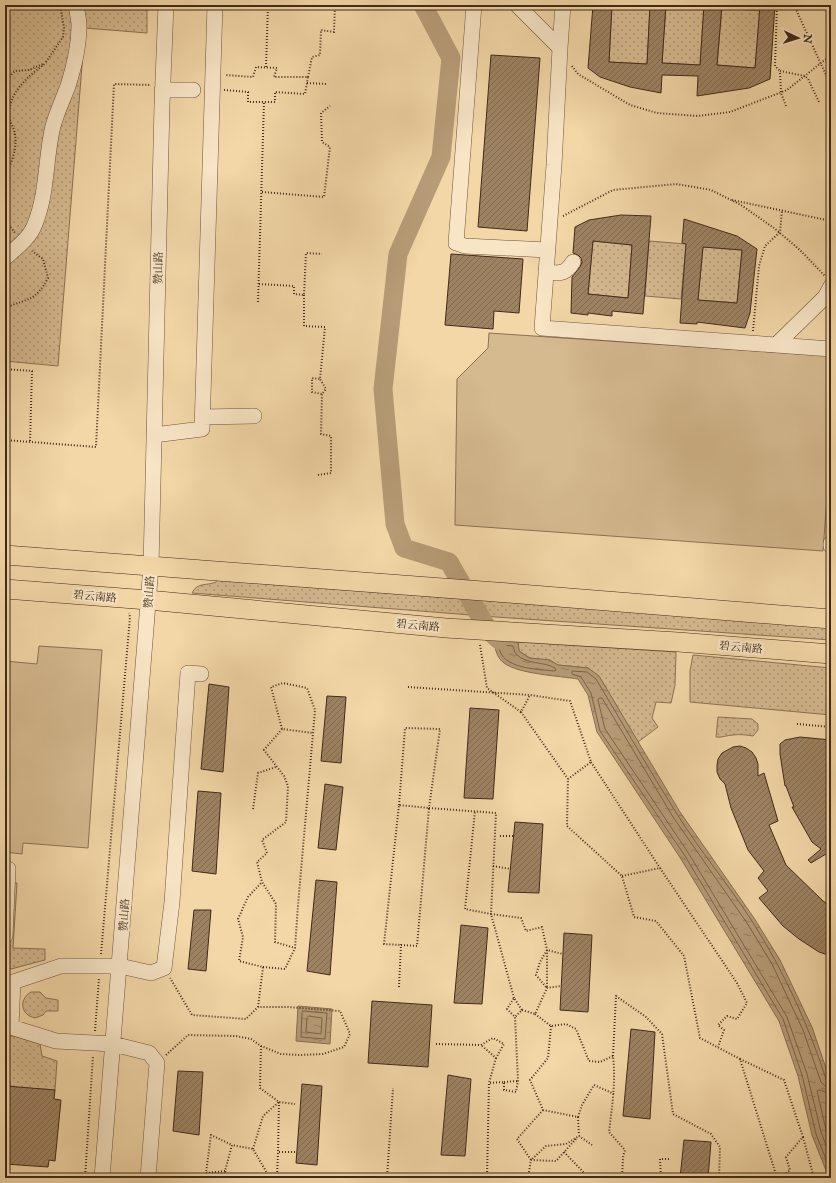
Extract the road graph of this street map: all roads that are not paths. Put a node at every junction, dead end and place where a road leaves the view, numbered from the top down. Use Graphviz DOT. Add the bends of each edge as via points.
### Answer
graph roads {
  1 [pos="76,5"];
  2 [pos="166,5"];
  3 [pos="215,5"];
  4 [pos="474,5"];
  5 [pos="517,5"];
  6 [pos="563,5"];
  7 [pos="560,48"];
  8 [pos="162,88"];
  9 [pos="193,90"];
  10 [pos="547,250"];
  11 [pos="5,258"];
  12 [pos="573,262"];
  13 [pos="546,272"];
  14 [pos="828,281"];
  15 [pos="776,345"];
  16 [pos="831,349"];
  17 [pos="254,416"];
  18 [pos="202,417"];
  19 [pos="154,435"];
  20 [pos="831,544"];
  21 [pos="831,546"];
  22 [pos="5,555"];
  23 [pos="150,566"];
  24 [pos="5,588"];
  25 [pos="148,600"];
  26 [pos="831,619"];
  27 [pos="831,654"];
  28 [pos="201,674"];
  29 [pos="5,868"];
  30 [pos="5,936"];
  31 [pos="120,966"];
  32 [pos="8,1004"];
  33 [pos="113,1044"];
  34 [pos="102,1178"];
  35 [pos="148,1178"];
  1 -- 11 [label="street" via="80,26 77,50 72,74 53,125 45,192 35,225 23,242"];
  2 -- 8 [label="street, 赞山路"];
  3 -- 18 [label="street"];
  4 -- 10 [label="street" via="456,243 465,246"];
  5 -- 7 [label="street"];
  6 -- 7 [label="street"];
  7 -- 10 [label="street"];
  8 -- 9 [label="street"];
  8 -- 19 [label="street, 赞山路"];
  10 -- 13 [label="street"];
  12 -- 13 [label="street" via="568,270 562,273"];
  13 -- 15 [label="street" via="542,328"];
  14 -- 15 [label="street" via="825,296"];
  15 -- 16 [label="street"];
  17 -- 18 [label="street"];
  18 -- 19 [label="street" via="202,429"];
  19 -- 23 [label="street, 赞山路"];
  20 -- 21 [label="street"];
  22 -- 23 [label="main road"];
  23 -- 25 [label="street, 赞山路"];
  23 -- 26 [label="main road"];
  24 -- 25 [label="main road, 碧云南路"];
  25 -- 27 [label="main road, 碧云南路" via="446,628"];
  25 -- 31 [label="street, 赞山路"];
  28 -- 31 [label="street" via="188,673 172,902 164,968 151,973"];
  29 -- 30 [label="street" via="8,869"];
  31 -- 32 [label="street" via="61,966 13,982"];
  31 -- 33 [label="street, 赞山路"];
  32 -- 33 [label="street" via="11,1027 56,1041"];
  33 -- 34 [label="street, 赞山路"];
  33 -- 35 [label="street" via="150,1053 157,1063"];
}
